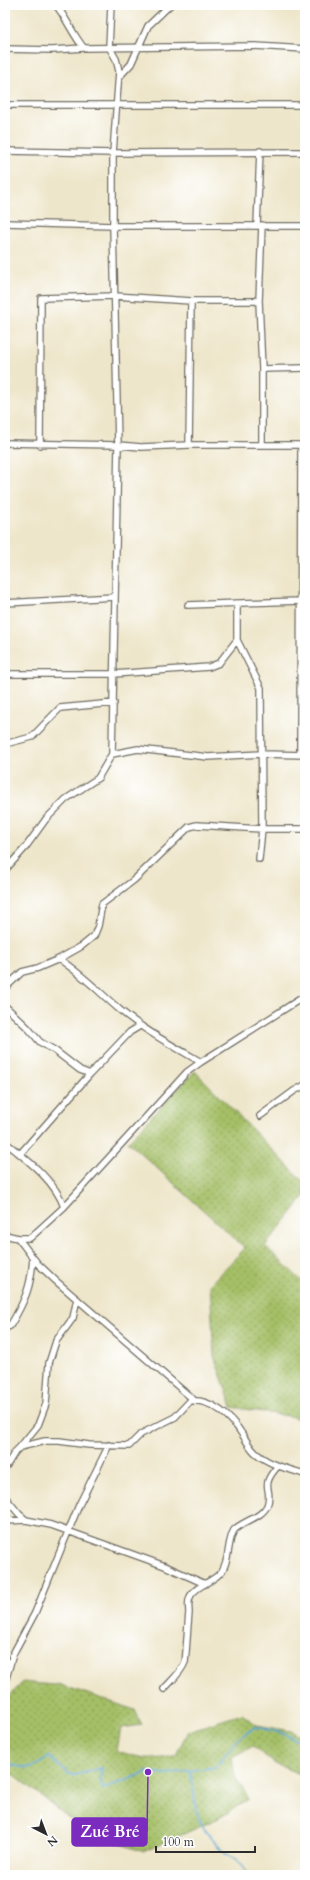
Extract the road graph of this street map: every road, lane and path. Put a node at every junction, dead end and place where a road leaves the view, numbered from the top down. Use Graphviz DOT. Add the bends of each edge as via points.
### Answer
graph roads {
  1 [pos="56,5"];
  2 [pos="111,5"];
  3 [pos="170,5"];
  4 [pos="109,47"];
  5 [pos="137,47"];
  6 [pos="84,48"];
  7 [pos="5,49"];
  8 [pos="305,49"];
  9 [pos="119,77"];
  10 [pos="5,105"];
  11 [pos="305,105"];
  12 [pos="117,106"];
  13 [pos="5,151"];
  14 [pos="260,151"];
  15 [pos="305,152"];
  16 [pos="113,153"];
  17 [pos="5,223"];
  18 [pos="113,226"];
  19 [pos="260,226"];
  20 [pos="305,226"];
  21 [pos="115,296"];
  22 [pos="191,301"];
  23 [pos="259,301"];
  24 [pos="305,368"];
  25 [pos="262,369"];
  26 [pos="5,443"];
  27 [pos="40,445"];
  28 [pos="118,445"];
  29 [pos="189,445"];
  30 [pos="262,445"];
  31 [pos="303,445"];
  32 [pos="115,597"];
  33 [pos="305,598"];
  34 [pos="299,601"];
  35 [pos="5,603"];
  36 [pos="237,605"];
  37 [pos="188,606"];
  38 [pos="237,640"];
  39 [pos="5,674"];
  40 [pos="114,674"];
  41 [pos="114,704"];
  42 [pos="5,744"];
  43 [pos="112,754"];
  44 [pos="261,754"];
  45 [pos="302,755"];
  46 [pos="262,829"];
  47 [pos="305,829"];
  48 [pos="259,859"];
  49 [pos="5,870"];
  50 [pos="59,959"];
  51 [pos="5,988"];
  52 [pos="305,996"];
  53 [pos="5,1006"];
  54 [pos="140,1026"];
  55 [pos="201,1062"];
  56 [pos="90,1074"];
  57 [pos="305,1085"];
  58 [pos="260,1116"];
  59 [pos="5,1142"];
  60 [pos="20,1154"];
  61 [pos="64,1207"];
  62 [pos="5,1235"];
  63 [pos="18,1238"];
  64 [pos="33,1258"];
  65 [pos="77,1299"];
  66 [pos="5,1328"];
  67 [pos="194,1401"];
  68 [pos="109,1445"];
  69 [pos="20,1447"];
  70 [pos="6,1466"];
  71 [pos="278,1466"];
  72 [pos="305,1474"];
  73 [pos="5,1497"];
  74 [pos="26,1520"];
  75 [pos="5,1521"];
  76 [pos="68,1531"];
  77 [pos="205,1584"];
  78 [pos="5,1682"];
  79 [pos="164,1689"];
  1 -- 6 [label="street"];
  2 -- 4 [label="street"];
  3 -- 5 [label="street" via="148,26"];
  4 -- 5 [label="street"];
  4 -- 6 [label="street"];
  4 -- 9 [label="street" via="116,59"];
  5 -- 8 [label="street" via="255,46"];
  5 -- 9 [label="street" via="131,64"];
  6 -- 7 [label="street"];
  9 -- 12 [label="street"];
  10 -- 12 [label="street"];
  11 -- 12 [label="street"];
  12 -- 16 [label="street"];
  13 -- 16 [label="street"];
  14 -- 15 [label="street"];
  14 -- 16 [label="street"];
  14 -- 19 [label="street"];
  16 -- 18 [label="street"];
  17 -- 18 [label="street"];
  18 -- 19 [label="street"];
  18 -- 21 [label="street"];
  19 -- 20 [label="street"];
  19 -- 23 [label="street"];
  21 -- 22 [label="street"];
  21 -- 27 [label="street" via="41,298"];
  21 -- 28 [label="street"];
  22 -- 23 [label="street"];
  22 -- 29 [label="street"];
  23 -- 25 [label="street"];
  24 -- 25 [label="street"];
  25 -- 30 [label="street"];
  26 -- 27 [label="street"];
  27 -- 28 [label="street"];
  28 -- 29 [label="street"];
  28 -- 32 [label="street"];
  29 -- 30 [label="street"];
  30 -- 31 [label="street"];
  31 -- 34 [label="street"];
  32 -- 35 [label="street"];
  32 -- 40 [label="street"];
  33 -- 34 [label="street"];
  34 -- 36 [label="street"];
  34 -- 45 [label="street"];
  36 -- 37 [label="street"];
  36 -- 38 [label="street"];
  38 -- 40 [label="street" via="219,663 209,667"];
  38 -- 44 [label="street" via="261,688"];
  39 -- 40 [label="street"];
  40 -- 41 [label="street"];
  41 -- 42 [label="street" via="60,708 32,737"];
  41 -- 43 [label="street"];
  43 -- 44 [label="street" via="138,749 208,757"];
  43 -- 49 [label="street" via="98,778 66,799 46,819"];
  44 -- 45 [label="street"];
  44 -- 46 [label="street"];
  46 -- 47 [label="street"];
  46 -- 48 [label="street"];
  46 -- 50 [label="street" via="197,825 189,827 134,880 102,904 94,936"];
  50 -- 51 [label="street" via="22,972"];
  50 -- 54 [label="street" via="78,971"];
  52 -- 55 [label="street"];
  53 -- 56 [label="street" via="40,1042 80,1070"];
  54 -- 55 [label="street"];
  54 -- 56 [label="street" via="125,1036"];
  55 -- 61 [label="street" via="166,1094"];
  56 -- 60 [label="street"];
  57 -- 58 [label="street"];
  59 -- 60 [label="street"];
  60 -- 61 [label="street" via="61,1197"];
  61 -- 63 [label="street" via="30,1238"];
  62 -- 63 [label="street"];
  63 -- 64 [label="street"];
  64 -- 65 [label="street"];
  64 -- 66 [label="street" via="26,1298 10,1326"];
  65 -- 67 [label="street"];
  65 -- 69 [label="street" via="73,1318 56,1342 49,1363 46,1404 38,1425"];
  67 -- 68 [label="street" via="190,1401 175,1417 141,1434 129,1446"];
  67 -- 71 [label="street" via="199,1400 223,1412 256,1453"];
  68 -- 69 [label="street" via="45,1441"];
  68 -- 76 [label="street"];
  69 -- 70 [label="street"];
  71 -- 72 [label="street"];
  71 -- 77 [label="street" via="269,1476 266,1507 234,1530 223,1569 216,1578"];
  73 -- 74 [label="street"];
  74 -- 75 [label="street"];
  74 -- 76 [label="street"];
  76 -- 77 [label="street" via="165,1566"];
  76 -- 78 [label="street" via="35,1613 13,1654"];
  77 -- 79 [label="street" via="190,1595 185,1662"];
}
